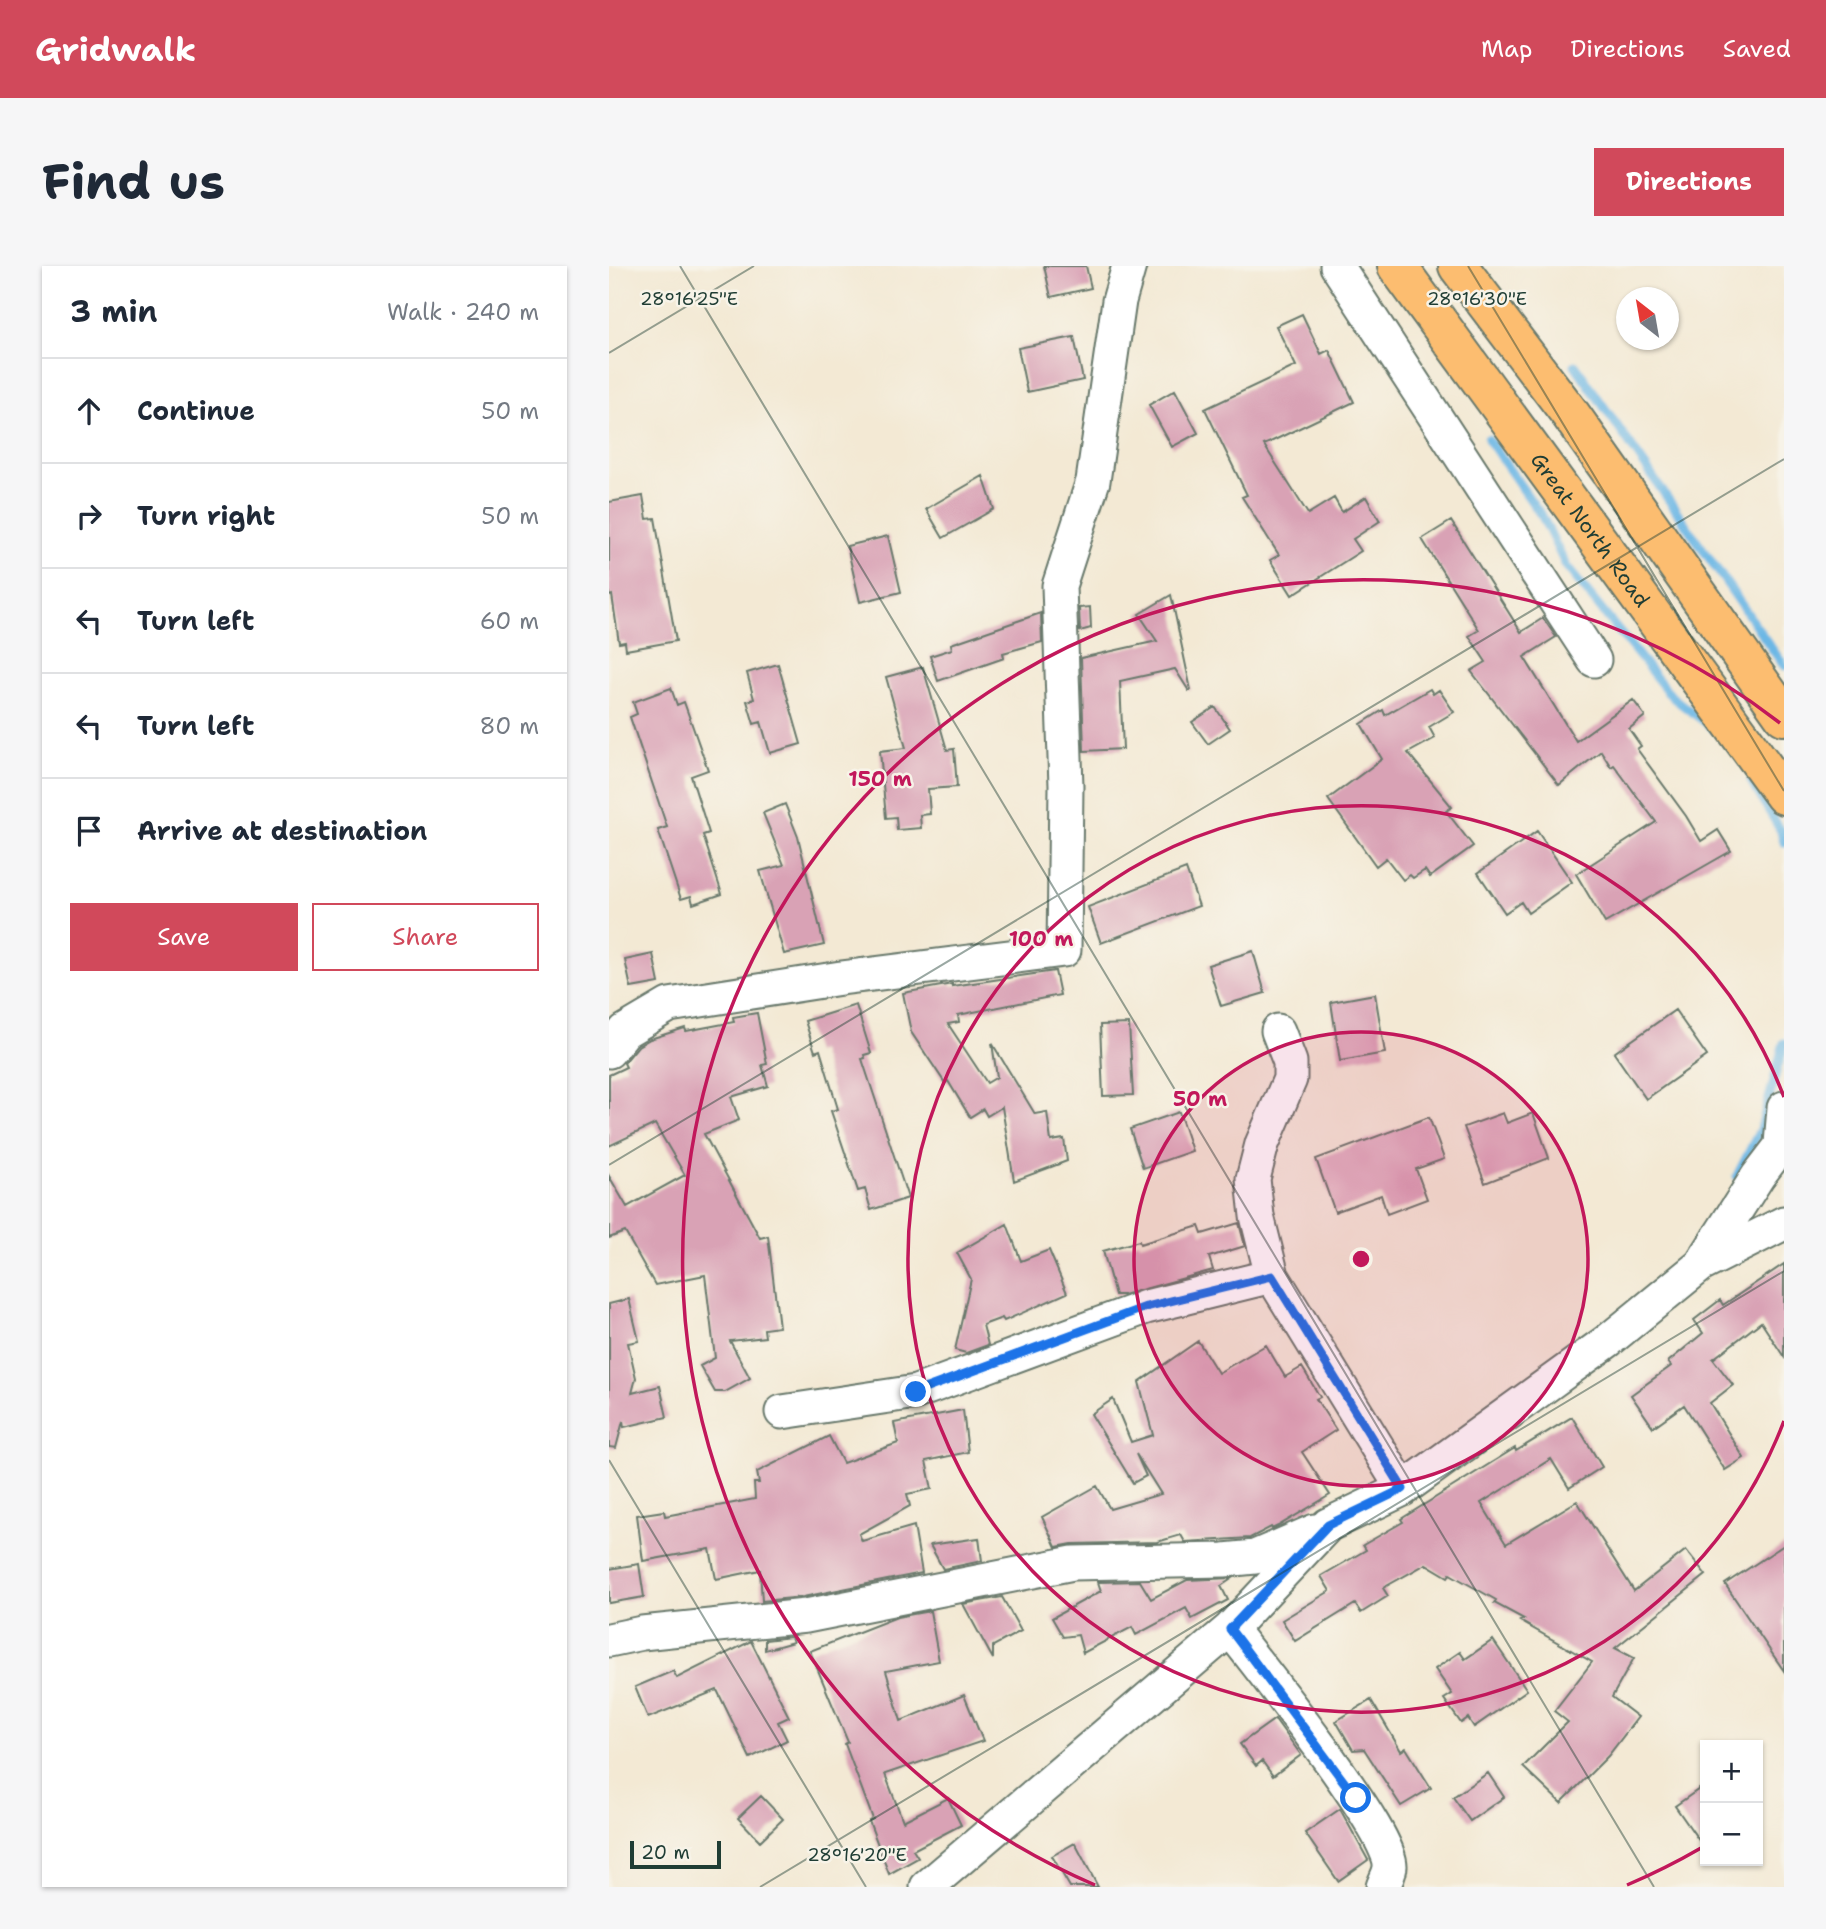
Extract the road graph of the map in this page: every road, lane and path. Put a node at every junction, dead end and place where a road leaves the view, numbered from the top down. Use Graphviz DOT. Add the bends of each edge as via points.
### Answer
graph roads {
  1 [pos="1129,266"];
  2 [pos="1336,266"];
  3 [pos="1397,266"];
  4 [pos="1458,266"];
  5 [pos="1594,660"];
  6 [pos="1784,716"];
  7 [pos="1784,795"];
  8 [pos="1278,1031"];
  9 [pos="609,1051"];
  10 [pos="1784,1108"];
  11 [pos="1783,1145"];
  12 [pos="1784,1223"];
  13 [pos="1701,1265"];
  14 [pos="1272,1276"];
  15 [pos="782,1412"];
  16 [pos="1403,1489"];
  17 [pos="1328,1525"];
  18 [pos="1230,1629"];
  19 [pos="609,1640"];
  20 [pos="927,1887"];
  21 [pos="1383,1887"];
  1 -- 9 [label="street" via="1119,301 1093,481 1059,586 1066,786 1065,950 669,1005 625,1031"];
  2 -- 5 [label="street"];
  3 -- 7 [label="main road, Great North Road"];
  4 -- 6 [label="main road" via="1571,415"];
  8 -- 14 [label="street" via="1290,1062 1290,1079 1262,1144 1253,1179"];
  10 -- 11 [label="street"];
  11 -- 13 [label="street" via="1758,1175"];
  12 -- 13 [label="street"];
  13 -- 16 [label="street" via="1609,1340"];
  14 -- 15 [label="street" via="1146,1307 916,1392"];
  14 -- 16 [label="street"];
  16 -- 17 [label="street"];
  17 -- 18 [label="street"];
  17 -- 19 [label="street" via="1255,1557 1073,1563 806,1616"];
  18 -- 20 [label="street"];
  18 -- 21 [label="street" via="1356,1798 1385,1848 1390,1866"];
}
